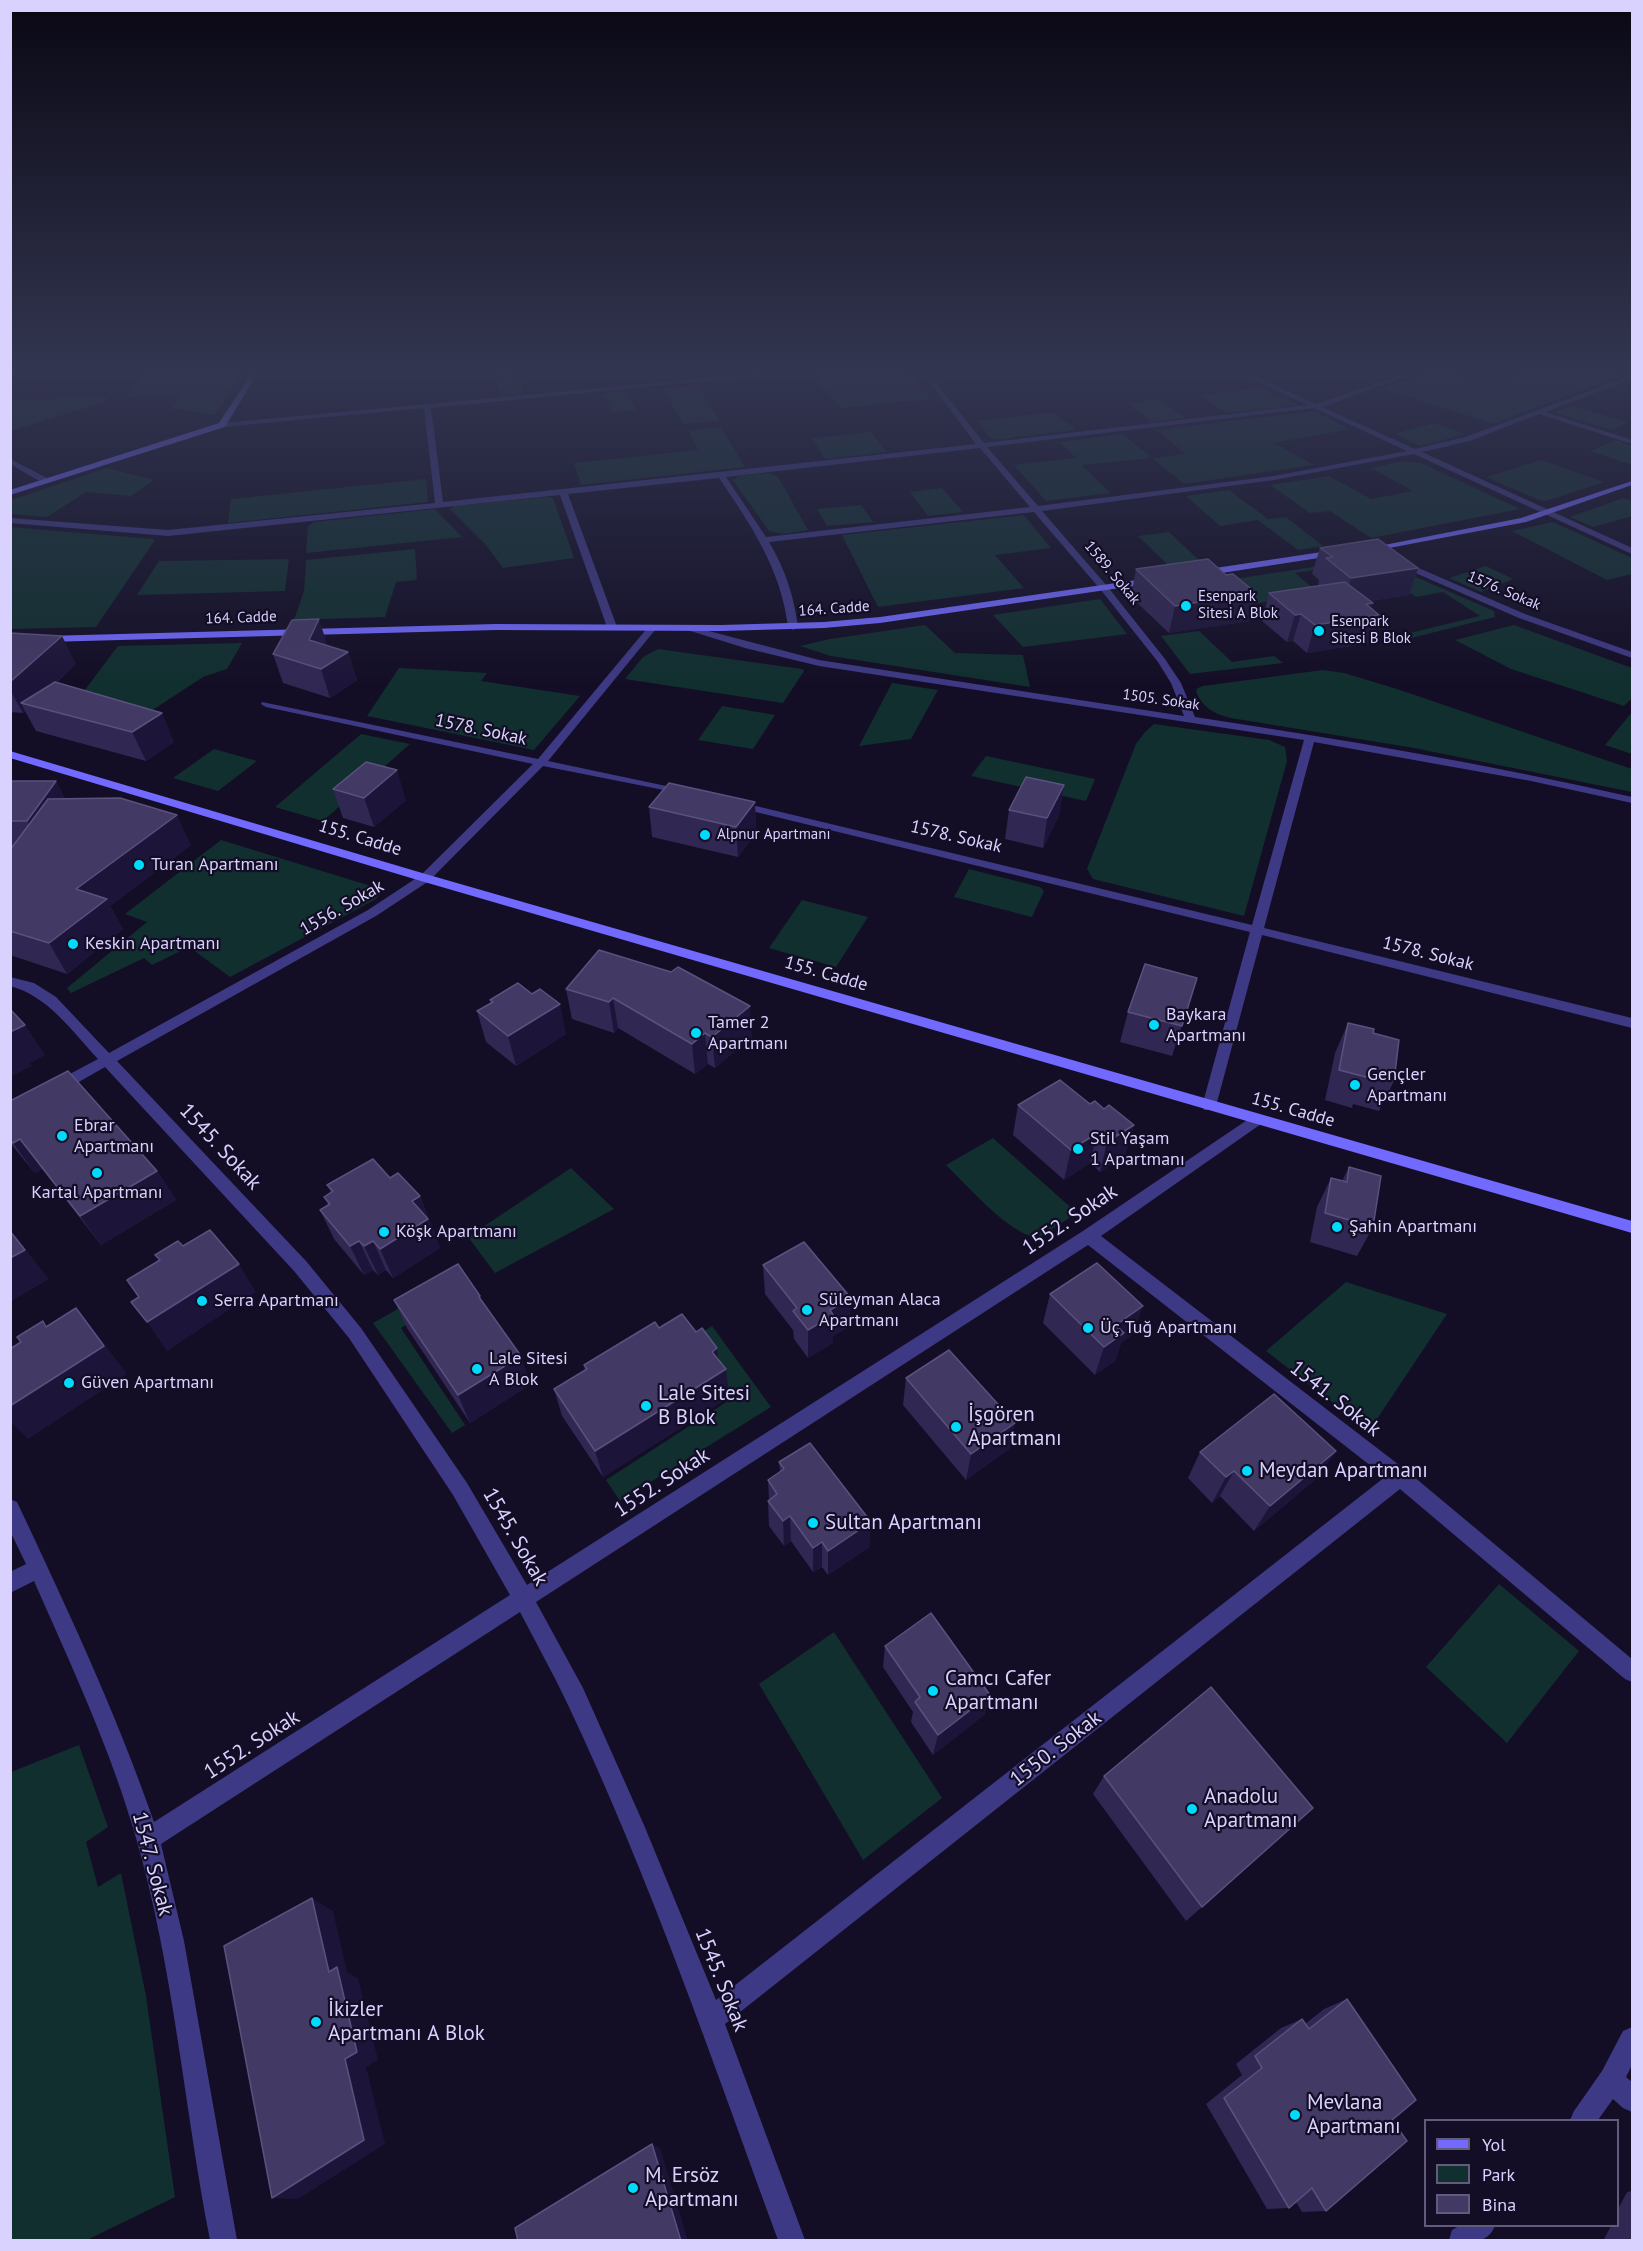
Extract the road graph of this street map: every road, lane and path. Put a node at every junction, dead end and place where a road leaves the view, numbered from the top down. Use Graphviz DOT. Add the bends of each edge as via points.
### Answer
graph roads {
  1 [pos="42,479"];
  2 [pos="52,479"];
  3 [pos="436,479"];
  4 [pos="683,479"];
  5 [pos="724,479"];
  6 [pos="1010,479"];
  7 [pos="1266,479"];
  8 [pos="1474,479"];
  9 [pos="46,481"];
  10 [pos="1632,483"];
  11 [pos="563,492"];
  12 [pos="10,493"];
  13 [pos="439,504"];
  14 [pos="1035,508"];
  15 [pos="1547,513"];
  16 [pos="10,520"];
  17 [pos="764,540"];
  18 [pos="1367,549"];
  19 [pos="1355,550"];
  20 [pos="1632,551"];
  21 [pos="1344,552"];
  22 [pos="1383,556"];
  23 [pos="1393,560"];
  24 [pos="1196,574"];
  25 [pos="1161,579"];
  26 [pos="1104,588"];
  27 [pos="612,627"];
  28 [pos="793,627"];
  29 [pos="651,628"];
  30 [pos="686,628"];
  31 [pos="36,639"];
  32 [pos="1632,655"];
  33 [pos="266,704"];
  34 [pos="1191,720"];
  35 [pos="1310,737"];
  36 [pos="10,754"];
  37 [pos="542,761"];
  38 [pos="696,795"];
  39 [pos="720,800"];
  40 [pos="1632,800"];
  41 [pos="425,878"];
  42 [pos="1257,930"];
  43 [pos="10,981"];
  44 [pos="1632,1023"];
  45 [pos="106,1060"];
  46 [pos="49,1092"];
  47 [pos="1209,1106"];
  48 [pos="1256,1120"];
  49 [pos="1632,1227"];
  50 [pos="1089,1236"];
  51 [pos="1400,1478"];
  52 [pos="10,1509"];
  53 [pos="39,1568"];
  54 [pos="10,1583"];
  55 [pos="523,1598"];
  56 [pos="1632,1672"];
  57 [pos="148,1839"];
  58 [pos="711,2019"];
  59 [pos="1632,2040"];
  60 [pos="1611,2080"];
  61 [pos="1632,2100"];
  62 [pos="1584,2119"];
  63 [pos="1480,2227"];
  64 [pos="223,2241"];
  65 [pos="791,2241"];
  66 [pos="1462,2241"];
  1 -- 9 [label="street"];
  2 -- 9 [label="street"];
  3 -- 13 [label="street"];
  4 -- 11 [label="street"];
  5 -- 17 [label="street"];
  6 -- 14 [label="street, 1589. Sokak"];
  7 -- 14 [label="street"];
  8 -- 15 [label="street"];
  9 -- 12 [label="street"];
  10 -- 15 [label="street"];
  11 -- 13 [label="street"];
  11 -- 27 [label="street"];
  13 -- 16 [label="street" via="168,533"];
  14 -- 17 [label="street"];
  14 -- 26 [label="street, 1589. Sokak"];
  15 -- 18 [label="street"];
  15 -- 20 [label="street"];
  17 -- 28 [label="street" via="786,588"];
  18 -- 19 [label="street"];
  18 -- 22 [label="street"];
  21 -- 24 [label="street"];
  23 -- 32 [label="street, 1576. Sokak" via="1522,616"];
  25 -- 26 [label="street, 164. Cadde"];
  26 -- 28 [label="street, 164. Cadde" via="880,620"];
  26 -- 34 [label="street, 1589. Sokak" via="1162,661"];
  27 -- 29 [label="street, 164. Cadde"];
  27 -- 31 [label="street, 164. Cadde"];
  28 -- 30 [label="street, 164. Cadde"];
  29 -- 30 [label="street, 164. Cadde"];
  29 -- 37 [label="street, 1556. Sokak"];
  30 -- 34 [label="street, 1505. Sokak" via="819,663"];
  33 -- 37 [label="street, 1578. Sokak"];
  34 -- 35 [label="street, 1505. Sokak"];
  35 -- 40 [label="street, 1505. Sokak" via="1494,769"];
  35 -- 42 [label="street"];
  36 -- 41 [label="street, 155. Cadde"];
  37 -- 38 [label="street, 1578. Sokak"];
  37 -- 41 [label="street, 1556. Sokak"];
  39 -- 42 [label="street, 1578. Sokak"];
  41 -- 45 [label="street, 1556. Sokak" via="372,913"];
  41 -- 47 [label="street, 155. Cadde"];
  42 -- 44 [label="street, 1578. Sokak"];
  42 -- 47 [label="street"];
  43 -- 45 [label="street, 1545. Sokak" via="29,986 51,1000"];
  45 -- 46 [label="street, 1556. Sokak"];
  45 -- 55 [label="street, 1545. Sokak" via="300,1266 355,1333 460,1489"];
  47 -- 48 [label="street, 155. Cadde"];
  48 -- 49 [label="street, 155. Cadde"];
  48 -- 50 [label="street, 1552. Sokak"];
  50 -- 51 [label="street, 1541. Sokak"];
  50 -- 55 [label="street, 1552. Sokak"];
  51 -- 56 [label="street, 1541. Sokak"];
  51 -- 58 [label="street, 1550. Sokak"];
  52 -- 53 [label="street, 1547. Sokak"];
  53 -- 54 [label="street"];
  53 -- 57 [label="street, 1547. Sokak" via="107,1729"];
  55 -- 57 [label="street, 1552. Sokak"];
  55 -- 58 [label="street, 1545. Sokak" via="575,1696 613,1781"];
  57 -- 64 [label="street, 1547. Sokak" via="172,1941"];
  58 -- 65 [label="street, 1545. Sokak"];
  59 -- 60 [label="street"];
  60 -- 61 [label="street"];
  60 -- 62 [label="street"];
  63 -- 66 [label="street"];
}
